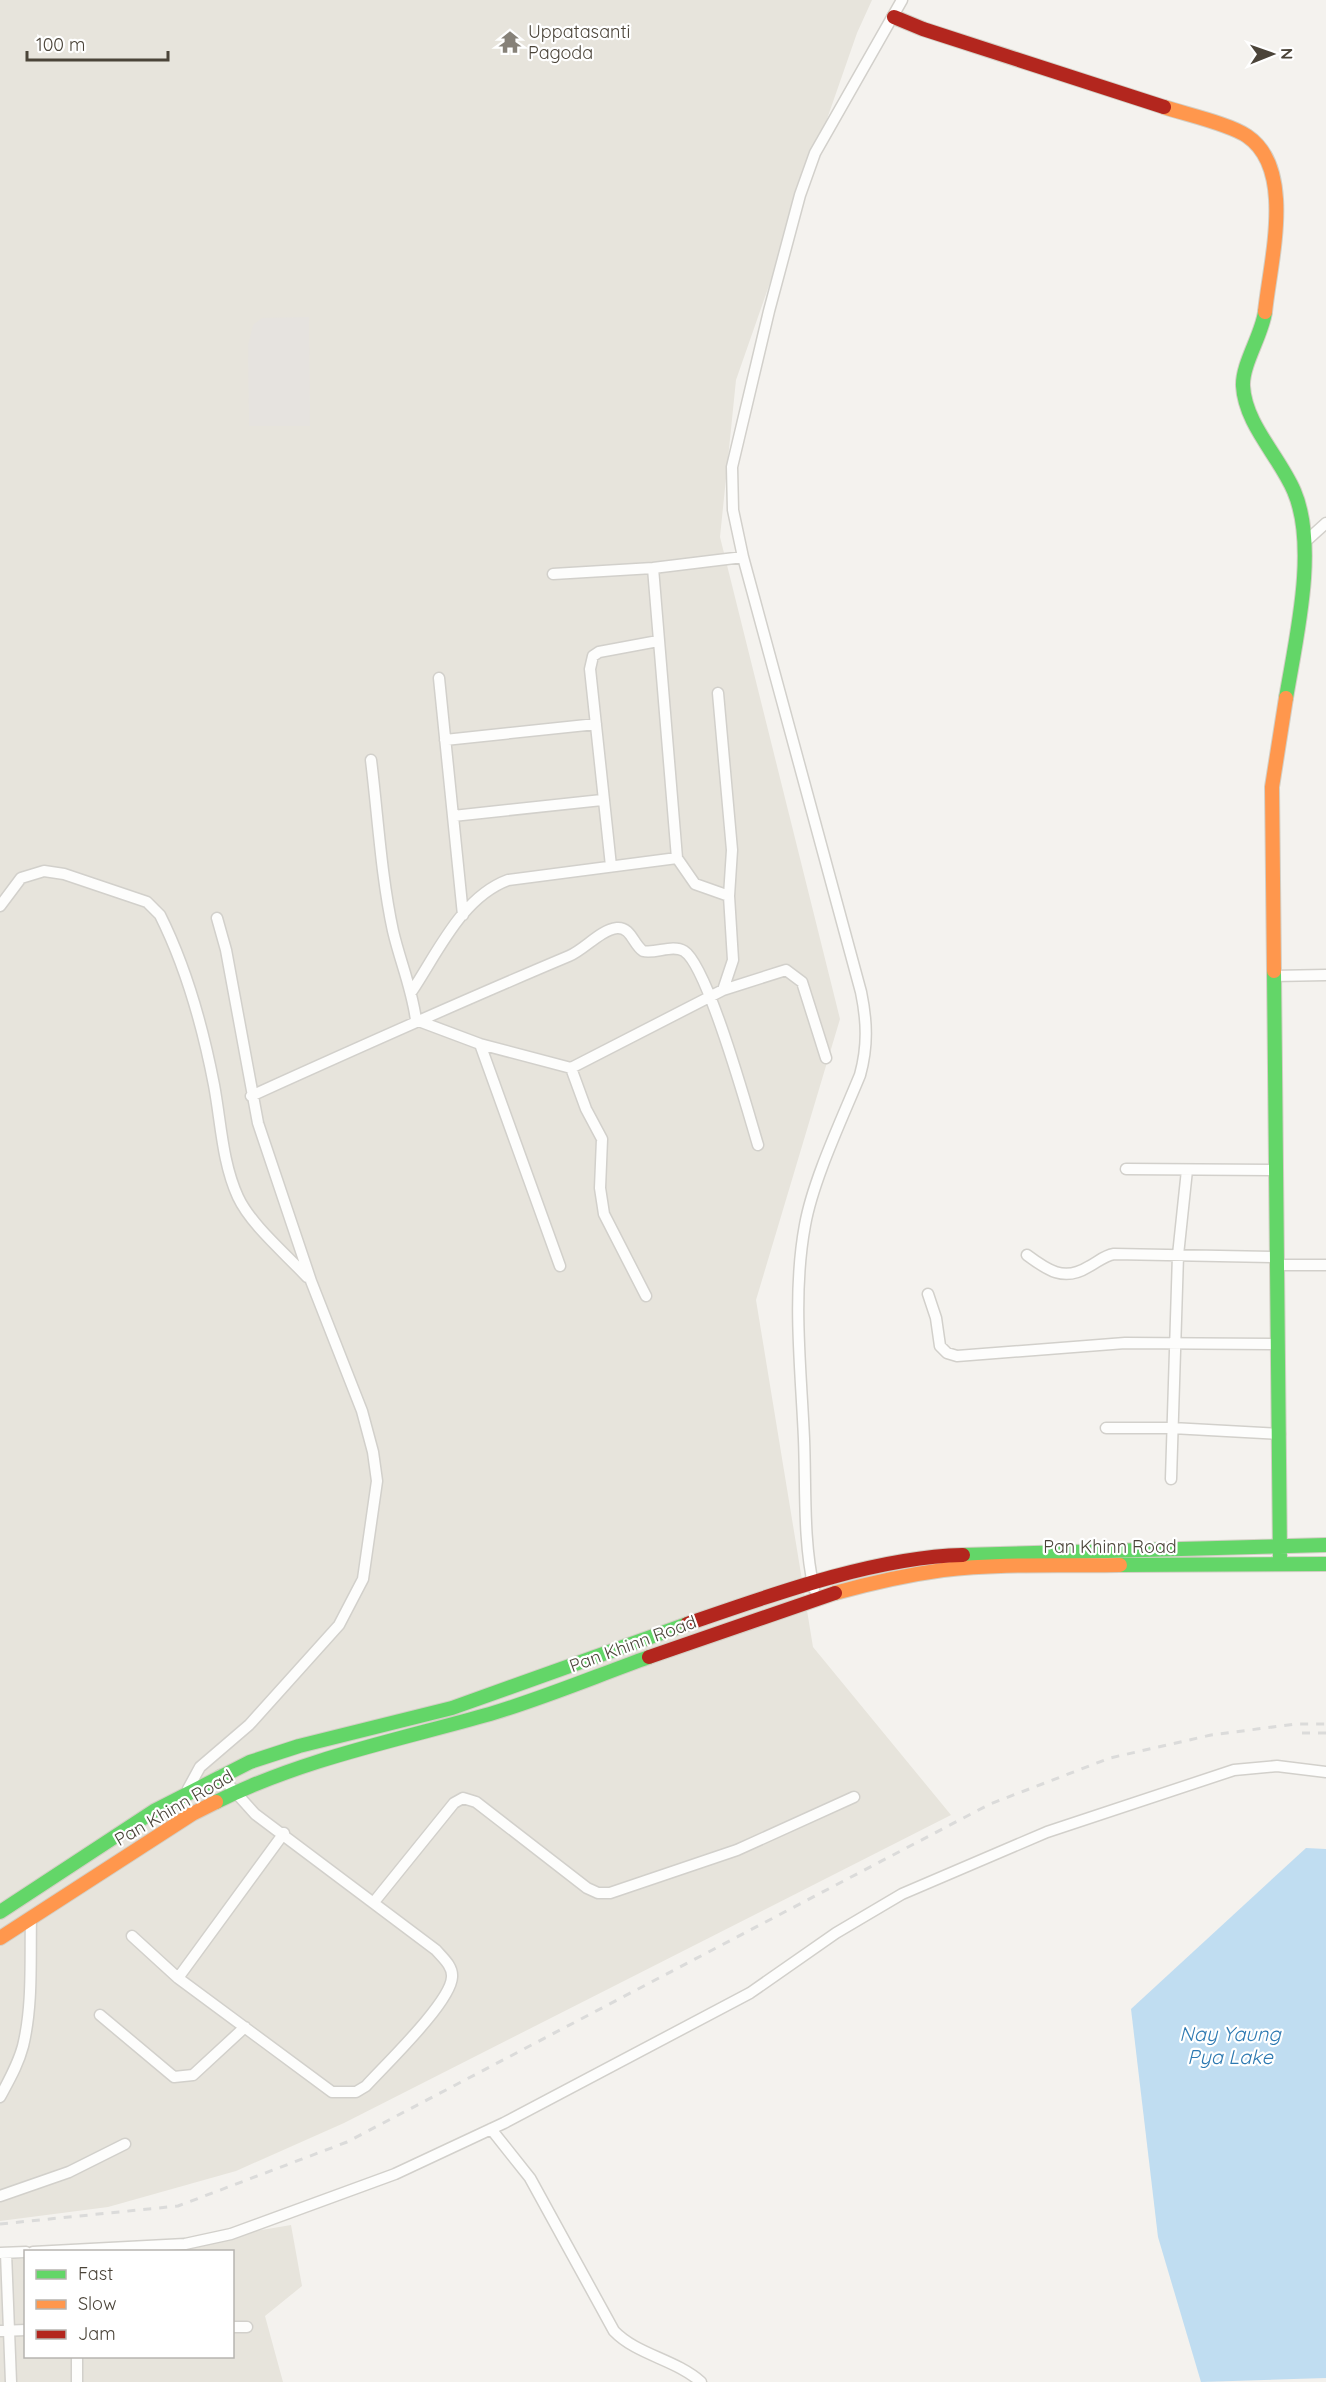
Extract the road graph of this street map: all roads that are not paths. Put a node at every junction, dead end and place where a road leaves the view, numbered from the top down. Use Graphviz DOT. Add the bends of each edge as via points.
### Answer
graph roads {
  1 [pos="902,0"];
  2 [pos="894,17"];
  3 [pos="1303,521"];
  4 [pos="1326,522"];
  5 [pos="1305,542"];
  6 [pos="743,557"];
  7 [pos="653,568"];
  8 [pos="553,573"];
  9 [pos="658,641"];
  10 [pos="439,678"];
  11 [pos="718,693"];
  12 [pos="596,724"];
  13 [pos="445,740"];
  14 [pos="371,760"];
  15 [pos="602,800"];
  16 [pos="453,816"];
  17 [pos="676,858"];
  18 [pos="611,866"];
  19 [pos="729,896"];
  20 [pos="0,906"];
  21 [pos="464,915"];
  22 [pos="217,918"];
  23 [pos="1273,975"];
  24 [pos="1326,975"];
  25 [pos="723,990"];
  26 [pos="412,991"];
  27 [pos="710,996"];
  28 [pos="416,1020"];
  29 [pos="480,1044"];
  30 [pos="826,1058"];
  31 [pos="571,1068"];
  32 [pos="251,1096"];
  33 [pos="758,1145"];
  34 [pos="1126,1169"];
  35 [pos="1187,1170"];
  36 [pos="1275,1170"];
  37 [pos="1027,1255"];
  38 [pos="1178,1255"];
  39 [pos="1276,1261"];
  40 [pos="1326,1265"];
  41 [pos="560,1266"];
  42 [pos="311,1281"];
  43 [pos="928,1294"];
  44 [pos="646,1296"];
  45 [pos="1174,1341"];
  46 [pos="1278,1344"];
  47 [pos="1106,1428"];
  48 [pos="1172,1428"];
  49 [pos="1280,1434"];
  50 [pos="1171,1479"];
  51 [pos="1281,1545"];
  52 [pos="1326,1545"];
  53 [pos="1280,1564"];
  54 [pos="1326,1564"];
  55 [pos="813,1584"];
  56 [pos="816,1598"];
  57 [pos="1326,1772"];
  58 [pos="220,1775"];
  59 [pos="186,1791"];
  60 [pos="233,1792"];
  61 [pos="854,1797"];
  62 [pos="284,1833"];
  63 [pos="374,1902"];
  64 [pos="0,1912"];
  65 [pos="31,1917"];
  66 [pos="132,1936"];
  67 [pos="0,1938"];
  68 [pos="178,1978"];
  69 [pos="100,2015"];
  70 [pos="245,2027"];
  71 [pos="0,2097"];
  72 [pos="491,2129"];
  73 [pos="125,2144"];
  74 [pos="0,2196"];
  75 [pos="71,2250"];
  76 [pos="24,2252"];
  77 [pos="3,2253"];
  78 [pos="234,2327"];
  79 [pos="247,2327"];
  80 [pos="24,2330"];
  81 [pos="4,2331"];
  82 [pos="77,2358"];
  83 [pos="11,2382"];
  84 [pos="77,2382"];
  85 [pos="701,2382"];
  1 -- 2 [label="street"];
  2 -- 3 [label="main road" via="1242,133 1255,143 1276,184 1278,205 1265,314 1242,394 1286,473"];
  2 -- 6 [label="street" via="815,153 800,195 732,467 733,510"];
  3 -- 4 [label="street"];
  3 -- 5 [label="main road"];
  4 -- 5 [label="street"];
  5 -- 23 [label="main road" via="1292,671 1273,770"];
  6 -- 7 [label="street"];
  6 -- 55 [label="street" via="867,1026 860,1075 813,1198 801,1251 803,1410"];
  7 -- 8 [label="street"];
  7 -- 9 [label="street"];
  9 -- 12 [label="street" via="594,656 590,669"];
  9 -- 17 [label="street"];
  10 -- 13 [label="street"];
  11 -- 19 [label="street" via="731,841"];
  12 -- 13 [label="street"];
  12 -- 15 [label="street"];
  13 -- 16 [label="street"];
  14 -- 26 [label="street" via="387,897"];
  15 -- 16 [label="street"];
  15 -- 18 [label="street"];
  16 -- 21 [label="street"];
  17 -- 18 [label="street"];
  17 -- 19 [label="street" via="695,884"];
  18 -- 21 [label="street" via="490,886"];
  19 -- 25 [label="street" via="733,960"];
  20 -- 42 [label="street" via="21,878 44,871 147,902 160,915 199,1023 226,1160 239,1200"];
  21 -- 26 [label="street"];
  22 -- 32 [label="street"];
  23 -- 24 [label="street"];
  23 -- 36 [label="main road"];
  25 -- 27 [label="street"];
  25 -- 30 [label="street" via="786,970 795,975 801,982"];
  26 -- 28 [label="street"];
  27 -- 28 [label="street" via="683,951 643,951 624,930 616,928 578,952"];
  27 -- 31 [label="street"];
  27 -- 33 [label="street"];
  28 -- 29 [label="street"];
  28 -- 32 [label="street"];
  29 -- 31 [label="street"];
  29 -- 41 [label="street"];
  31 -- 44 [label="street" via="602,1139 600,1188 604,1214"];
  32 -- 42 [label="street"];
  34 -- 35 [label="street"];
  35 -- 36 [label="street"];
  35 -- 38 [label="street"];
  36 -- 39 [label="main road"];
  37 -- 38 [label="street" via="1054,1274 1063,1275 1114,1254"];
  38 -- 39 [label="street"];
  38 -- 45 [label="street"];
  39 -- 40 [label="street"];
  39 -- 46 [label="main road"];
  42 -- 59 [label="street" via="362,1412 373,1452 375,1507 363,1579 339,1624 249,1725 200,1767"];
  43 -- 45 [label="street" via="940,1346 957,1356"];
  45 -- 46 [label="street"];
  45 -- 48 [label="street"];
  46 -- 49 [label="main road"];
  47 -- 48 [label="street"];
  48 -- 49 [label="street"];
  48 -- 50 [label="street"];
  49 -- 51 [label="main road"];
  51 -- 52 [label="main road, Pan Khinn Road"];
  51 -- 53 [label="main road"];
  51 -- 55 [label="main road, Pan Khinn Road" via="945,1555 892,1563"];
  53 -- 54 [label="main road, Pan Khinn Road"];
  53 -- 56 [label="main road, Pan Khinn Road" via="955,1569 891,1578"];
  55 -- 56 [label="street"];
  55 -- 58 [label="main road, Pan Khinn Road" via="491,1695 297,1747"];
  56 -- 60 [label="main road, Pan Khinn Road" via="493,1713 319,1761"];
  57 -- 72 [label="street" via="1277,1766 1234,1770 1047,1832 902,1894 836,1933 764,1985"];
  58 -- 59 [label="main road, Pan Khinn Road"];
  58 -- 60 [label="street"];
  59 -- 64 [label="main road, Pan Khinn Road"];
  60 -- 62 [label="street" via="255,1814"];
  60 -- 65 [label="main road, Pan Khinn Road"];
  61 -- 63 [label="street" via="737,1850 610,1893 587,1888 476,1802 463,1798 454,1803"];
  62 -- 63 [label="street"];
  62 -- 68 [label="street"];
  63 -- 70 [label="street" via="436,1950 453,1976 447,1996 366,2086 356,2092 332,2092"];
  65 -- 67 [label="main road, Pan Khinn Road"];
  65 -- 71 [label="street" via="23,2046"];
  66 -- 68 [label="street"];
  68 -- 70 [label="street"];
  69 -- 70 [label="street" via="174,2077 193,2075"];
  72 -- 75 [label="street" via="395,2174 231,2234 185,2244"];
  72 -- 85 [label="street" via="530,2178 614,2331 628,2343 675,2363"];
  73 -- 74 [label="street" via="69,2172"];
  76 -- 77 [label="street"];
  77 -- 81 [label="street"];
  78 -- 79 [label="street"];
  80 -- 81 [label="street"];
  81 -- 83 [label="street"];
  82 -- 84 [label="street"];
}
